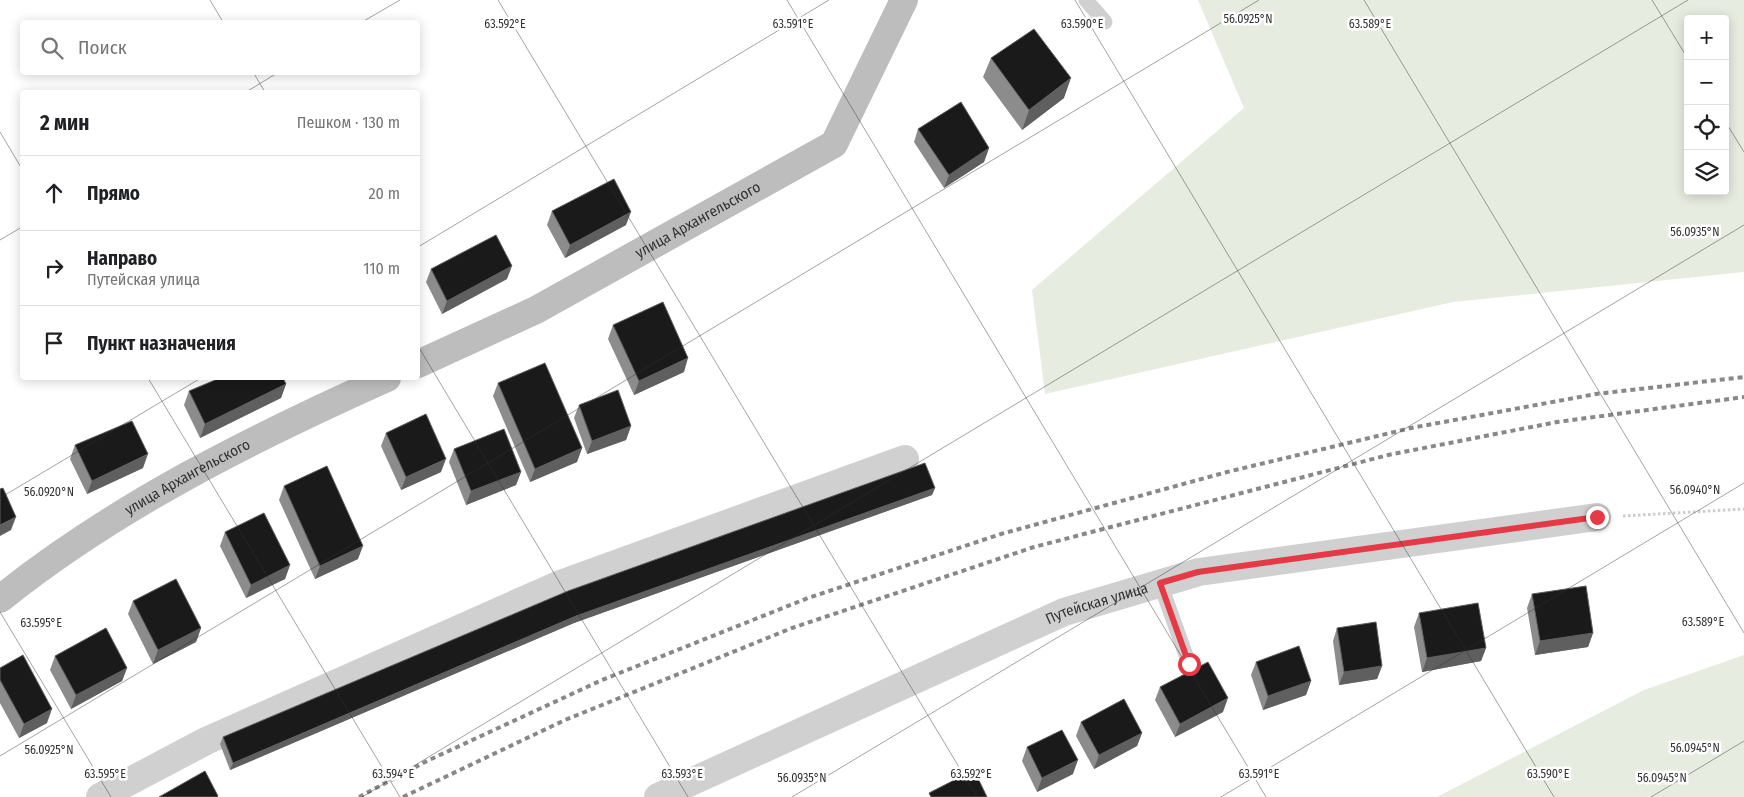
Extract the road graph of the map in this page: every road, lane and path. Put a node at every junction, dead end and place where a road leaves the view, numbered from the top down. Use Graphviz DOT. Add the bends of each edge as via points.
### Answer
graph roads {
  1 [pos="904,0"];
  2 [pos="1086,0"];
  3 [pos="1105,22"];
  4 [pos="420,363"];
  5 [pos="382,380"];
  6 [pos="905,459"];
  7 [pos="1744,509"];
  8 [pos="1597,517"];
  9 [pos="1160,583"];
  10 [pos="0,598"];
  11 [pos="1189,664"];
  12 [pos="100,797"];
  13 [pos="658,797"];
  1 -- 4 [label="street, улица Архангельского" via="834,144 536,310"];
  2 -- 3 [label="lane"];
  5 -- 10 [label="street, улица Архангельского" via="299,417 176,484 70,546"];
  6 -- 12 [label="street" via="558,585 206,740"];
  7 -- 8 [label="path"];
  8 -- 9 [label="street, Путейская улица" via="1198,572"];
  9 -- 11 [label="lane"];
  9 -- 13 [label="street, Путейская улица" via="1064,612"];
}
